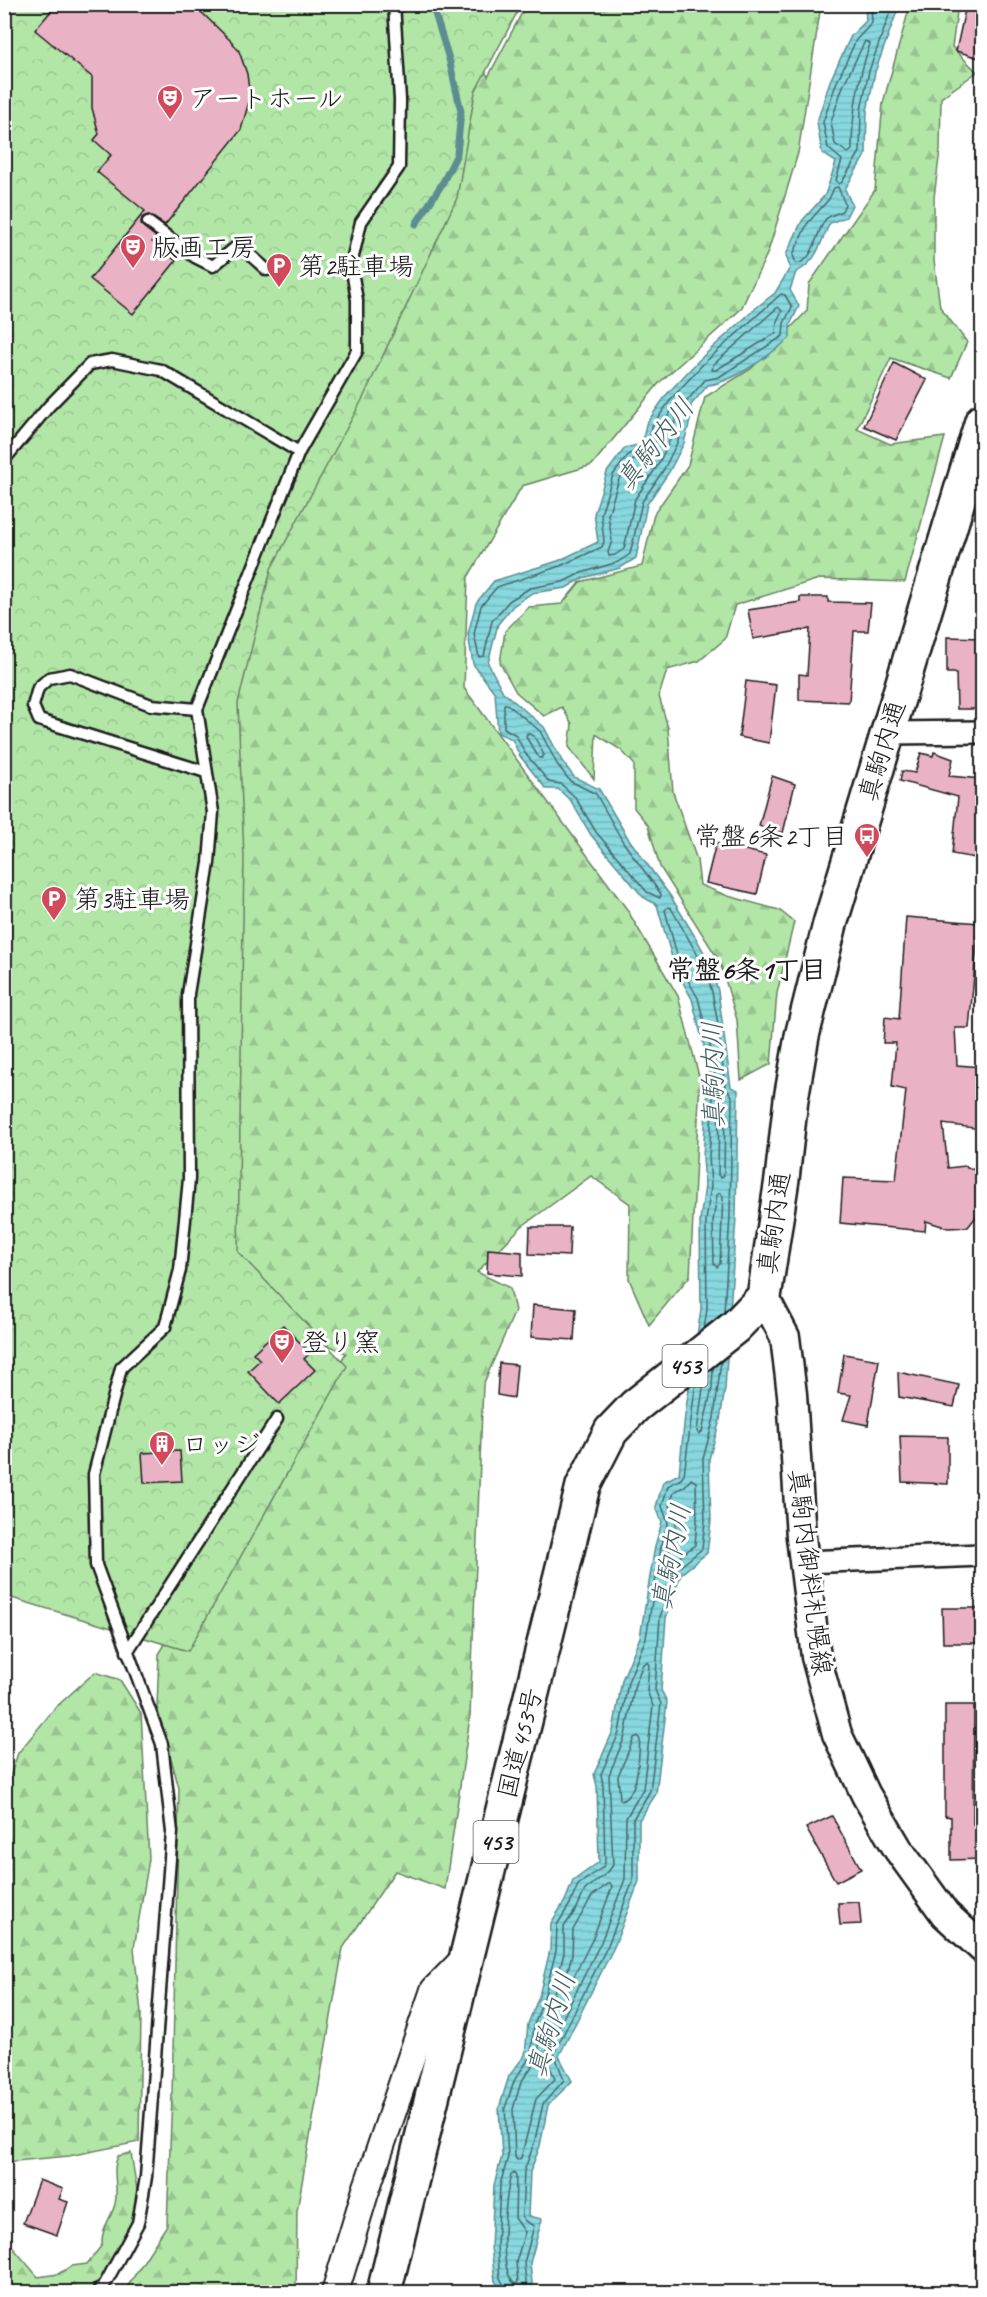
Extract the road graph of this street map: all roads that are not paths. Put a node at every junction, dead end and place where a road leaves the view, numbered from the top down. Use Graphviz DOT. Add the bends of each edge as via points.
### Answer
graph roads {
  1 [pos="394,4"];
  2 [pos="148,222"];
  3 [pos="267,270"];
  4 [pos="982,421"];
  5 [pos="299,452"];
  6 [pos="4,460"];
  7 [pos="197,709"];
  8 [pos="982,732"];
  9 [pos="887,733"];
  10 [pos="206,772"];
  11 [pos="764,1297"];
  12 [pos="277,1419"];
  13 [pos="982,1555"];
  14 [pos="804,1562"];
  15 [pos="127,1652"];
  16 [pos="982,1948"];
  17 [pos="469,1954"];
  18 [pos="97,2292"];
  19 [pos="335,2292"];
  20 [pos="384,2292"];
  1 -- 5 [label="lane" via="400,100 399,167 361,222 351,265 357,300 357,351"];
  2 -- 3 [label="lane" via="213,266 236,247"];
  4 -- 9 [label="highway, 真駒内通"];
  5 -- 6 [label="lane" via="161,370 112,360 90,364"];
  5 -- 7 [label="lane"];
  7 -- 10 [label="lane"];
  7 -- 10 [label="lane" via="151,705 70,674 49,678 38,688 33,706 39,720"];
  8 -- 9 [label="street"];
  9 -- 11 [label="highway, 真駒内通" via="830,924 802,1036"];
  10 -- 15 [label="lane" via="213,812 188,994 189,1179 180,1270 165,1327 121,1368 94,1474 96,1564"];
  11 -- 14 [label="main road, 真駒内御料札幌線" via="785,1337"];
  11 -- 17 [label="highway, 国道453号 / 453" via="735,1327 635,1406 610,1431 583,1486"];
  12 -- 15 [label="lane"];
  13 -- 14 [label="street"];
  14 -- 16 [label="main road, 真駒内御料札幌線" via="816,1658 837,1734 898,1849 945,1914"];
  15 -- 18 [label="lane" via="162,1744 172,1833 146,2176 138,2223"];
  17 -- 19 [label="street" via="434,1990"];
  17 -- 20 [label="highway, 国道453号 / 453"];
}
